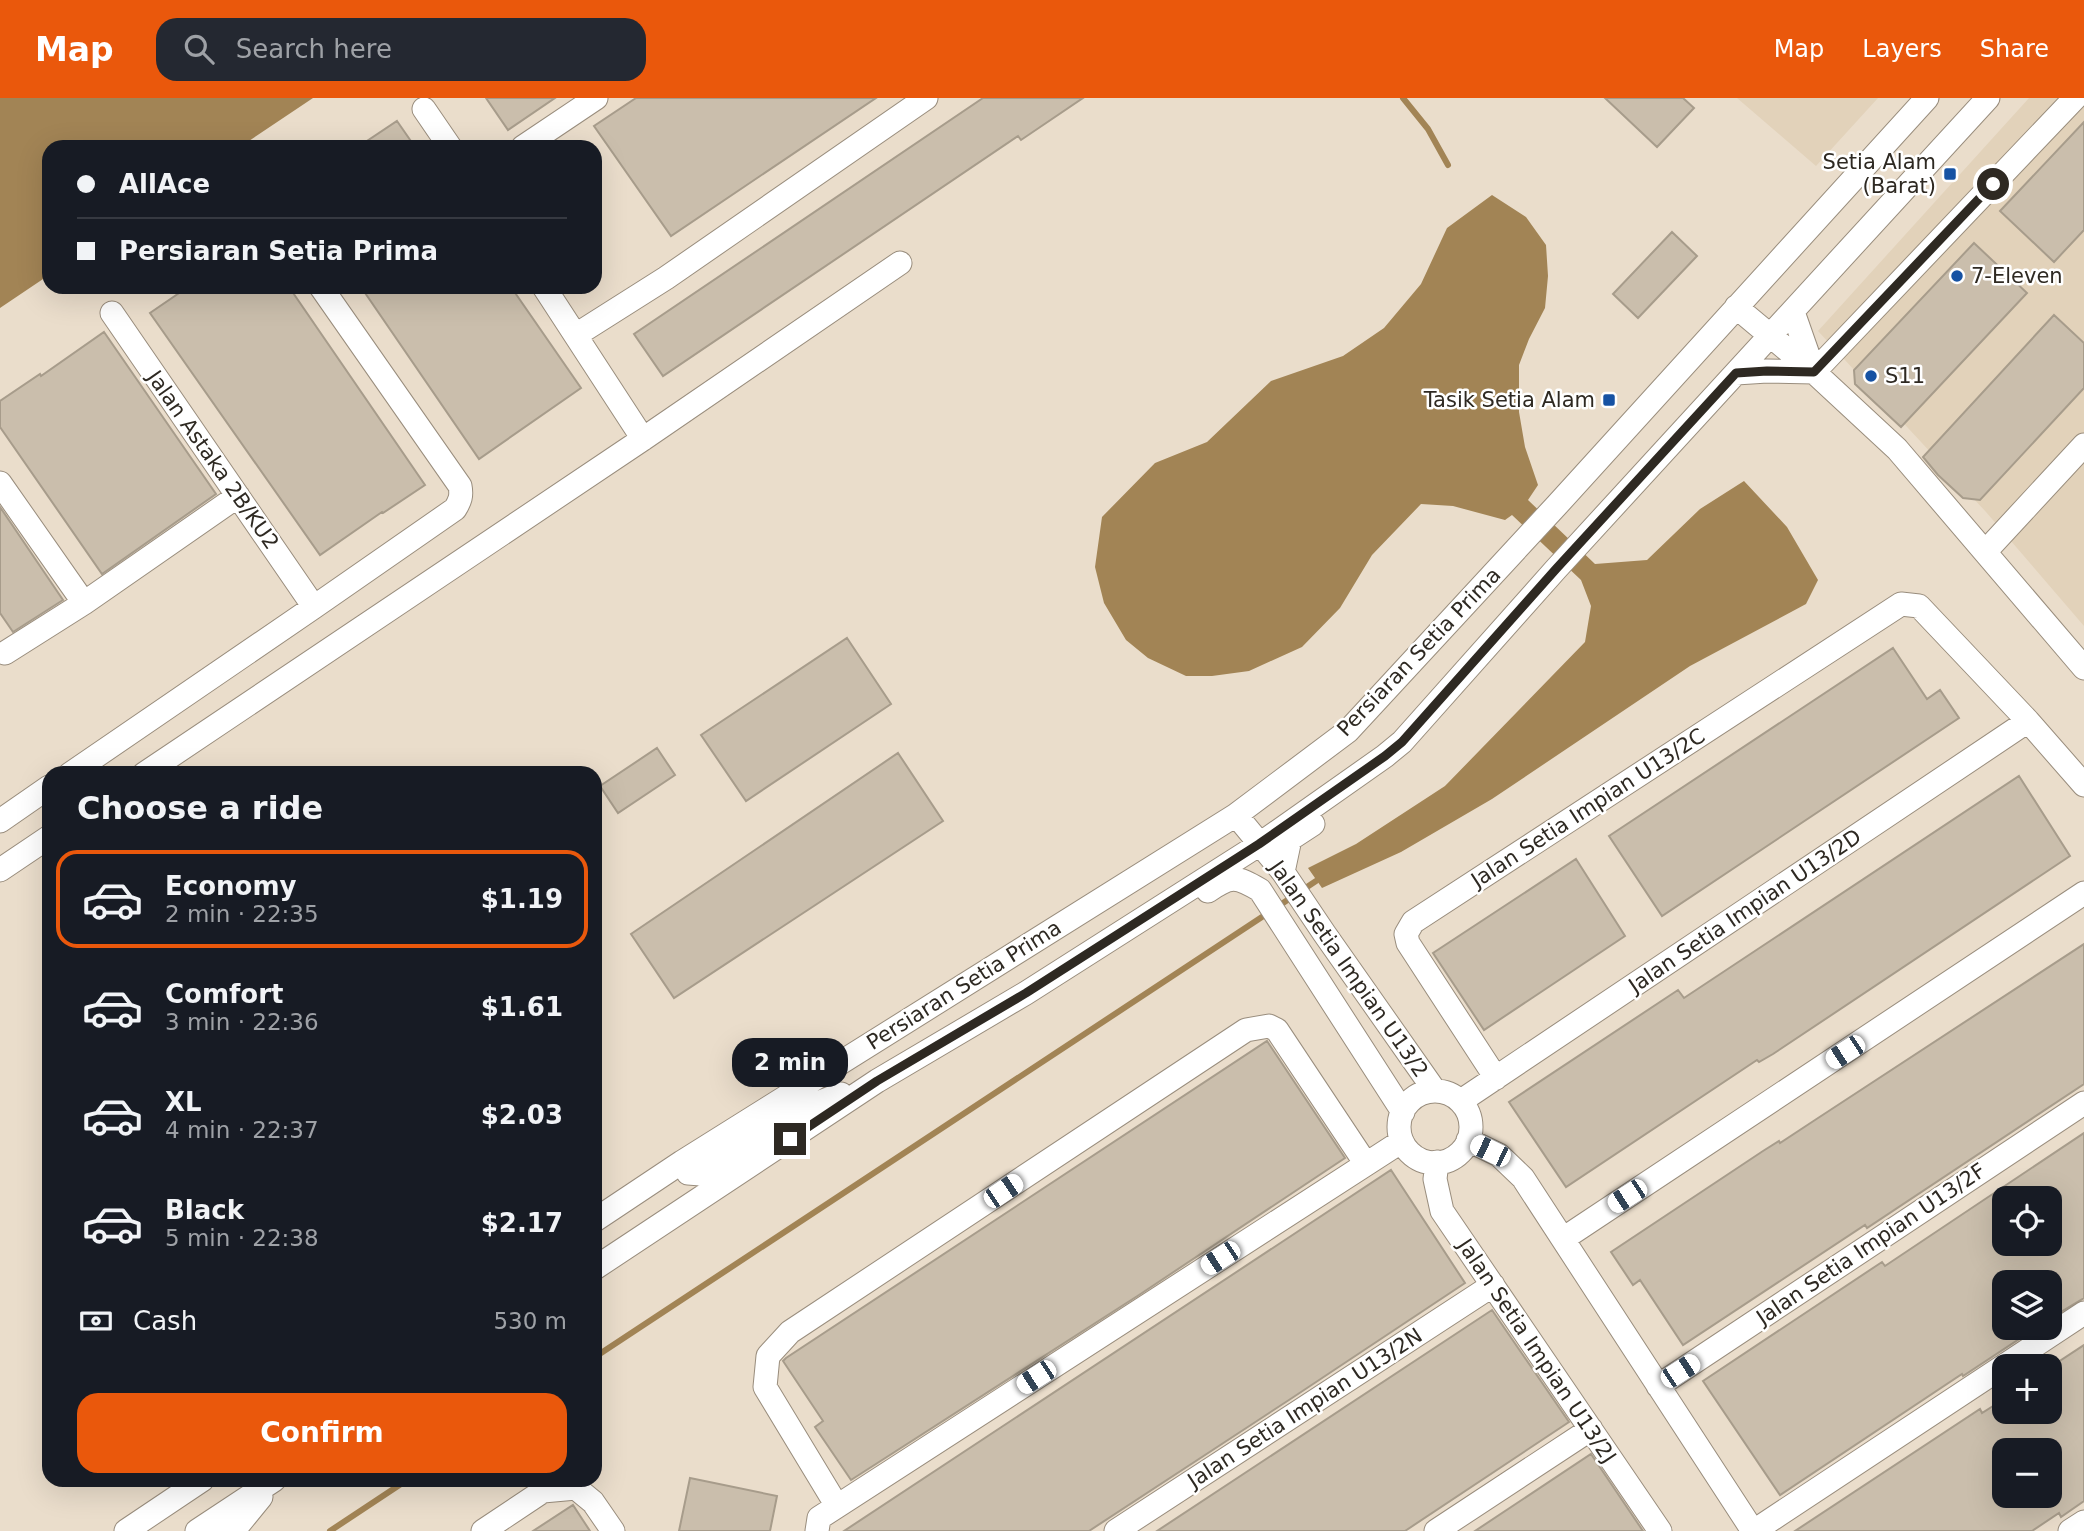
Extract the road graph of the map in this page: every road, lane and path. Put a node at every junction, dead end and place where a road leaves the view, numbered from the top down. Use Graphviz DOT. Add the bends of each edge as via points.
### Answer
graph roads {
  1 [pos="596,98"];
  2 [pos="926,98"];
  3 [pos="1927,98"];
  4 [pos="1988,98"];
  5 [pos="2075,98"];
  6 [pos="424,108"];
  7 [pos="445,140"];
  8 [pos="533,140"];
  9 [pos="900,263"];
  10 [pos="326,294"];
  11 [pos="549,294"];
  12 [pos="1736,307"];
  13 [pos="1793,312"];
  14 [pos="112,313"];
  15 [pos="576,335"];
  16 [pos="1770,336"];
  17 [pos="1814,372"];
  18 [pos="1736,373"];
  19 [pos="643,439"];
  20 [pos="2084,446"];
  21 [pos="0,483"];
  22 [pos="238,496"];
  23 [pos="1984,552"];
  24 [pos="83,603"];
  25 [pos="314,607"];
  26 [pos="5,653"];
  27 [pos="2084,668"];
  28 [pos="2028,721"];
  29 [pos="1385,756"];
  30 [pos="81,766"];
  31 [pos="156,766"];
  32 [pos="2084,785"];
  33 [pos="42,793"];
  34 [pos="1236,815"];
  35 [pos="0,821"];
  36 [pos="42,842"];
  37 [pos="1259,844"];
  38 [pos="0,870"];
  39 [pos="1284,873"];
  40 [pos="2084,893"];
  41 [pos="1026,993"];
  42 [pos="1378,1010"];
  43 [pos="1350,1029"];
  44 [pos="1496,1078"];
  45 [pos="877,1081"];
  46 [pos="1435,1091"];
  47 [pos="1461,1101"];
  48 [pos="2084,1103"];
  49 [pos="1403,1112"];
  50 [pos="1468,1140"];
  51 [pos="1402,1141"];
  52 [pos="682,1162"];
  53 [pos="1437,1162"];
  54 [pos="1366,1164"];
  55 [pos="602,1215"];
  56 [pos="1563,1239"];
  57 [pos="602,1263"];
  58 [pos="1493,1285"];
  59 [pos="2084,1313"];
  60 [pos="1658,1386"];
  61 [pos="1591,1429"];
  62 [pos="192,1487"];
  63 [pos="263,1487"];
  64 [pos="268,1487"];
  65 [pos="824,1518"];
  66 [pos="2084,1521"];
  67 [pos="126,1531"];
  68 [pos="197,1531"];
  69 [pos="228,1531"];
  70 [pos="483,1531"];
  71 [pos="613,1531"];
  72 [pos="1116,1531"];
  73 [pos="1436,1531"];
  74 [pos="1660,1531"];
  75 [pos="1754,1531"];
  76 [pos="2070,1531"];
  1 -- 8 [label="street"];
  2 -- 15 [label="street"];
  3 -- 12 [label="street, Persiaran Setia Prima"];
  4 -- 13 [label="street, Persiaran Setia Prima"];
  5 -- 17 [label="street"];
  6 -- 7 [label="street"];
  9 -- 19 [label="street"];
  10 -- 25 [label="street" via="460,486 461,497 454,509"];
  11 -- 15 [label="street"];
  12 -- 16 [label="street"];
  12 -- 34 [label="street, Persiaran Setia Prima" via="1348,731"];
  13 -- 16 [label="street, Persiaran Setia Prima"];
  13 -- 17 [label="street"];
  14 -- 22 [label="street, Jalan Astaka 2B/KU2"];
  15 -- 19 [label="street"];
  16 -- 17 [label="street"];
  16 -- 18 [label="street, Persiaran Setia Prima"];
  17 -- 18 [label="street"];
  17 -- 23 [label="street" via="1897,449"];
  18 -- 29 [label="street, Persiaran Setia Prima"];
  19 -- 31 [label="street"];
  20 -- 23 [label="street"];
  21 -- 24 [label="street"];
  22 -- 24 [label="street"];
  22 -- 25 [label="street, Jalan Astaka 2B/KU2"];
  23 -- 27 [label="street"];
  24 -- 26 [label="street"];
  25 -- 30 [label="street"];
  28 -- 32 [label="street"];
  28 -- 44 [label="street, Jalan Setia Impian U13/2D"];
  28 -- 44 [label="street, Jalan Setia Impian U13/2C" via="1919,606 1901,604 1413,922 1406,934 1408,943"];
  29 -- 37 [label="street, Persiaran Setia Prima"];
  29 -- 39 [label="street" via="1368,786 1290,839"];
  33 -- 35 [label="street"];
  34 -- 37 [label="street, Jalan Setia Impian U13/2"];
  34 -- 52 [label="street, Persiaran Setia Prima"];
  36 -- 38 [label="street"];
  37 -- 39 [label="street, Jalan Setia Impian U13/2"];
  37 -- 41 [label="street, Persiaran Setia Prima"];
  39 -- 42 [label="street, Jalan Setia Impian U13/2"];
  40 -- 56 [label="street"];
  41 -- 43 [label="street, Jalan Setia Impian U13/2" via="1077,975 1223,881 1240,878 1260,890"];
  41 -- 45 [label="street, Persiaran Setia Prima"];
  42 -- 43 [label="street"];
  42 -- 46 [label="street, Jalan Setia Impian U13/2"];
  43 -- 49 [label="street, Jalan Setia Impian U13/2"];
  44 -- 47 [label="street, Jalan Setia Impian U13/2D"];
  45 -- 52 [label="street" via="804,1108 701,1174 688,1173"];
  45 -- 57 [label="street, Persiaran Setia Prima"];
  46 -- 47 [label="street"];
  46 -- 49 [label="street" via="1416,1096"];
  47 -- 50 [label="street" via="1471,1120"];
  48 -- 60 [label="street, Jalan Setia Impian U13/2F"];
  49 -- 51 [label="street"];
  50 -- 53 [label="street" via="1456,1156"];
  50 -- 56 [label="street" via="1499,1155 1523,1178"];
  51 -- 53 [label="street" via="1416,1157"];
  51 -- 54 [label="street"];
  52 -- 55 [label="street, Persiaran Setia Prima"];
  53 -- 58 [label="street, Jalan Setia Impian U13/2J" via="1435,1179 1442,1211"];
  54 -- 65 [label="street"];
  54 -- 65 [label="street" via="1277,1030 1269,1026 1246,1030 790,1332 768,1356 765,1387"];
  56 -- 60 [label="street"];
  58 -- 61 [label="street, Jalan Setia Impian U13/2J"];
  58 -- 72 [label="street, Jalan Setia Impian U13/2N"];
  59 -- 75 [label="street"];
  60 -- 75 [label="street"];
  61 -- 73 [label="street"];
  61 -- 74 [label="street, Jalan Setia Impian U13/2J"];
  62 -- 67 [label="street"];
  63 -- 68 [label="street"];
  64 -- 69 [label="street"];
  66 -- 76 [label="street"];
  70 -- 71 [label="street" via="543,1490 576,1488 593,1502"];
}
